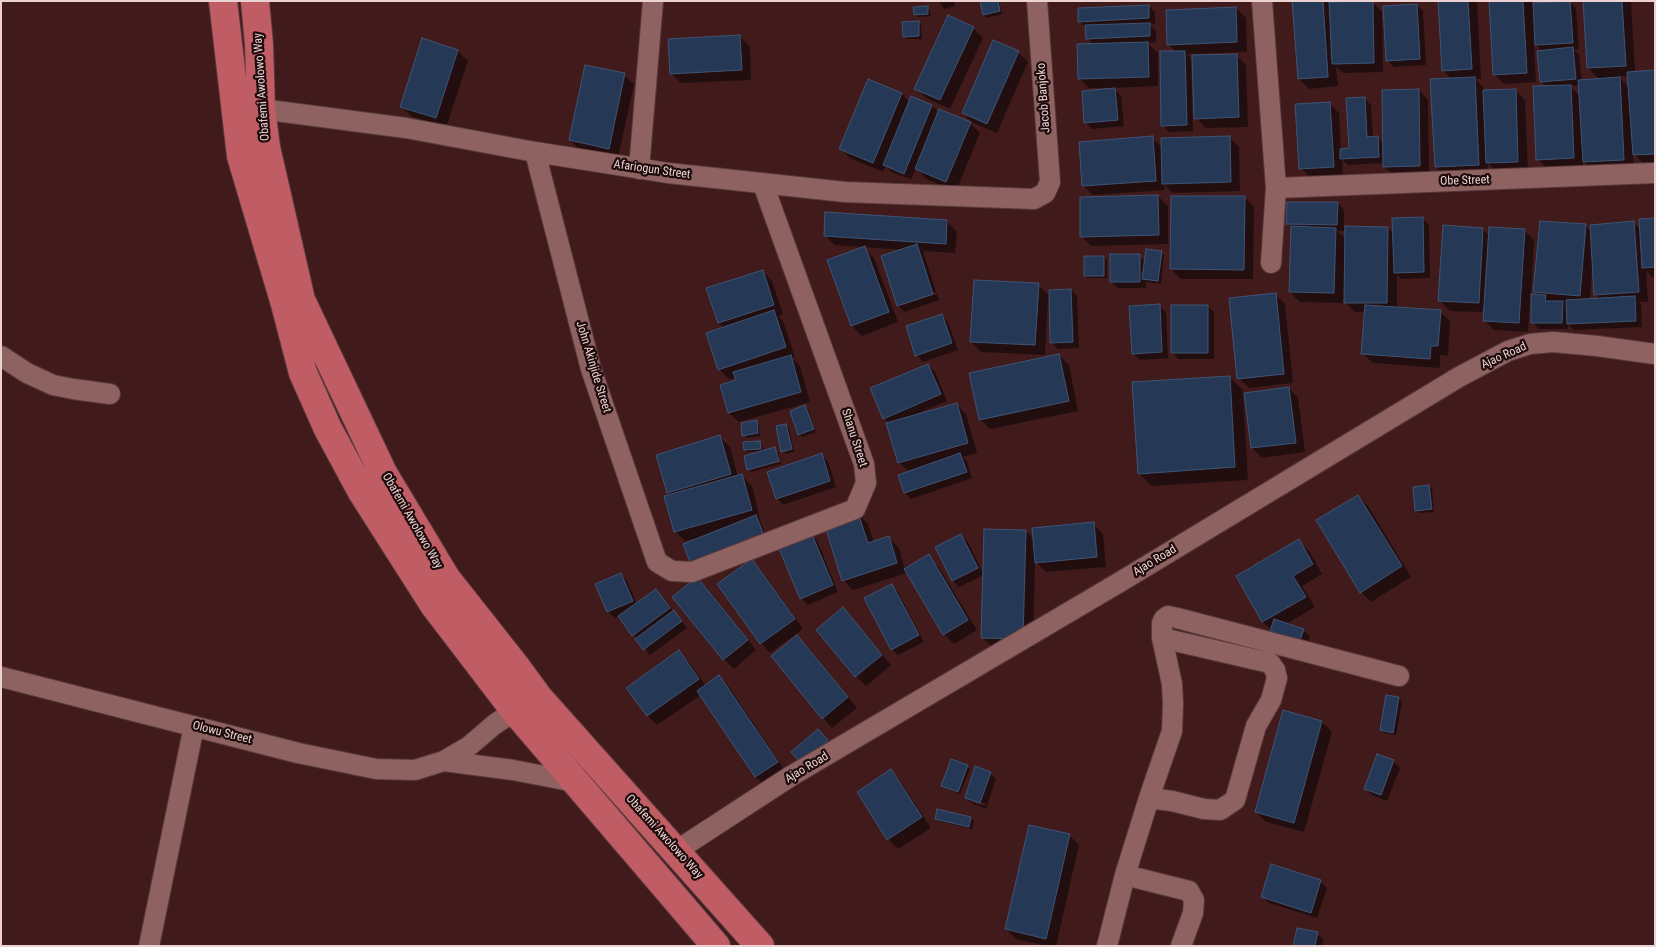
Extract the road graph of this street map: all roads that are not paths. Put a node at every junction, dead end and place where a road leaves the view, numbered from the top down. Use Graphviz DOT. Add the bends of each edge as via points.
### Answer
graph roads {
  1 [pos="224,1"];
  2 [pos="254,1"];
  3 [pos="653,1"];
  4 [pos="1038,1"];
  5 [pos="1262,1"];
  6 [pos="261,109"];
  7 [pos="535,152"];
  8 [pos="640,169"];
  9 [pos="1655,173"];
  10 [pos="763,184"];
  11 [pos="1276,188"];
  12 [pos="1045,193"];
  13 [pos="1271,263"];
  14 [pos="293,302"];
  15 [pos="1655,354"];
  16 [pos="3,357"];
  17 [pos="110,394"];
  18 [pos="672,571"];
  19 [pos="1162,638"];
  20 [pos="1399,676"];
  21 [pos="1,677"];
  22 [pos="515,711"];
  23 [pos="194,726"];
  24 [pos="444,761"];
  25 [pos="575,782"];
  26 [pos="1149,798"];
  27 [pos="676,850"];
  28 [pos="1126,875"];
  29 [pos="149,946"];
  30 [pos="716,946"];
  31 [pos="760,946"];
  32 [pos="1107,946"];
  33 [pos="1181,946"];
  1 -- 14 [label="main road, Obafemi Awolowo Way" via="241,156"];
  2 -- 6 [label="main road, Obafemi Awolowo Way"];
  3 -- 8 [label="street"];
  4 -- 12 [label="street, Jacob Banjoko" via="1050,182"];
  5 -- 11 [label="street"];
  6 -- 7 [label="street, Afariogun Street" via="406,128"];
  6 -- 14 [label="main road, Obafemi Awolowo Way"];
  7 -- 8 [label="street, Afariogun Street"];
  7 -- 18 [label="street, John Akinjide Street" via="591,369 657,562"];
  8 -- 10 [label="street, Afariogun Street"];
  9 -- 11 [label="street, Obe Street"];
  10 -- 12 [label="street, Afariogun Street" via="845,192 1034,199"];
  10 -- 18 [label="street, Shanu Street" via="864,464 866,483 855,508 692,572"];
  11 -- 13 [label="street"];
  14 -- 22 [label="main road, Obafemi Awolowo Way" via="303,373 362,492 434,605"];
  14 -- 27 [label="main road, Obafemi Awolowo Way" via="383,473 446,578 539,698"];
  15 -- 27 [label="street, Ajao Road" via="1553,342 1530,344 1508,351 1459,377 792,776"];
  16 -- 17 [label="street" via="53,385"];
  19 -- 20 [label="street" via="1162,623 1168,616"];
  19 -- 26 [label="street" via="1172,684 1172,731"];
  19 -- 26 [label="street" via="1270,663 1277,678 1271,700 1256,726 1235,800 1220,810 1204,810"];
  21 -- 23 [label="street, Olowu Street"];
  22 -- 24 [label="street, Olowu Street"];
  22 -- 25 [label="main road, Obafemi Awolowo Way"];
  23 -- 24 [label="street, Olowu Street" via="376,770 415,770"];
  23 -- 29 [label="street"];
  24 -- 25 [label="street, Olowu Street"];
  25 -- 30 [label="main road, Obafemi Awolowo Way"];
  26 -- 28 [label="street"];
  27 -- 31 [label="main road, Obafemi Awolowo Way"];
  28 -- 32 [label="street"];
  28 -- 33 [label="street" via="1189,891 1194,900 1193,913"];
}
